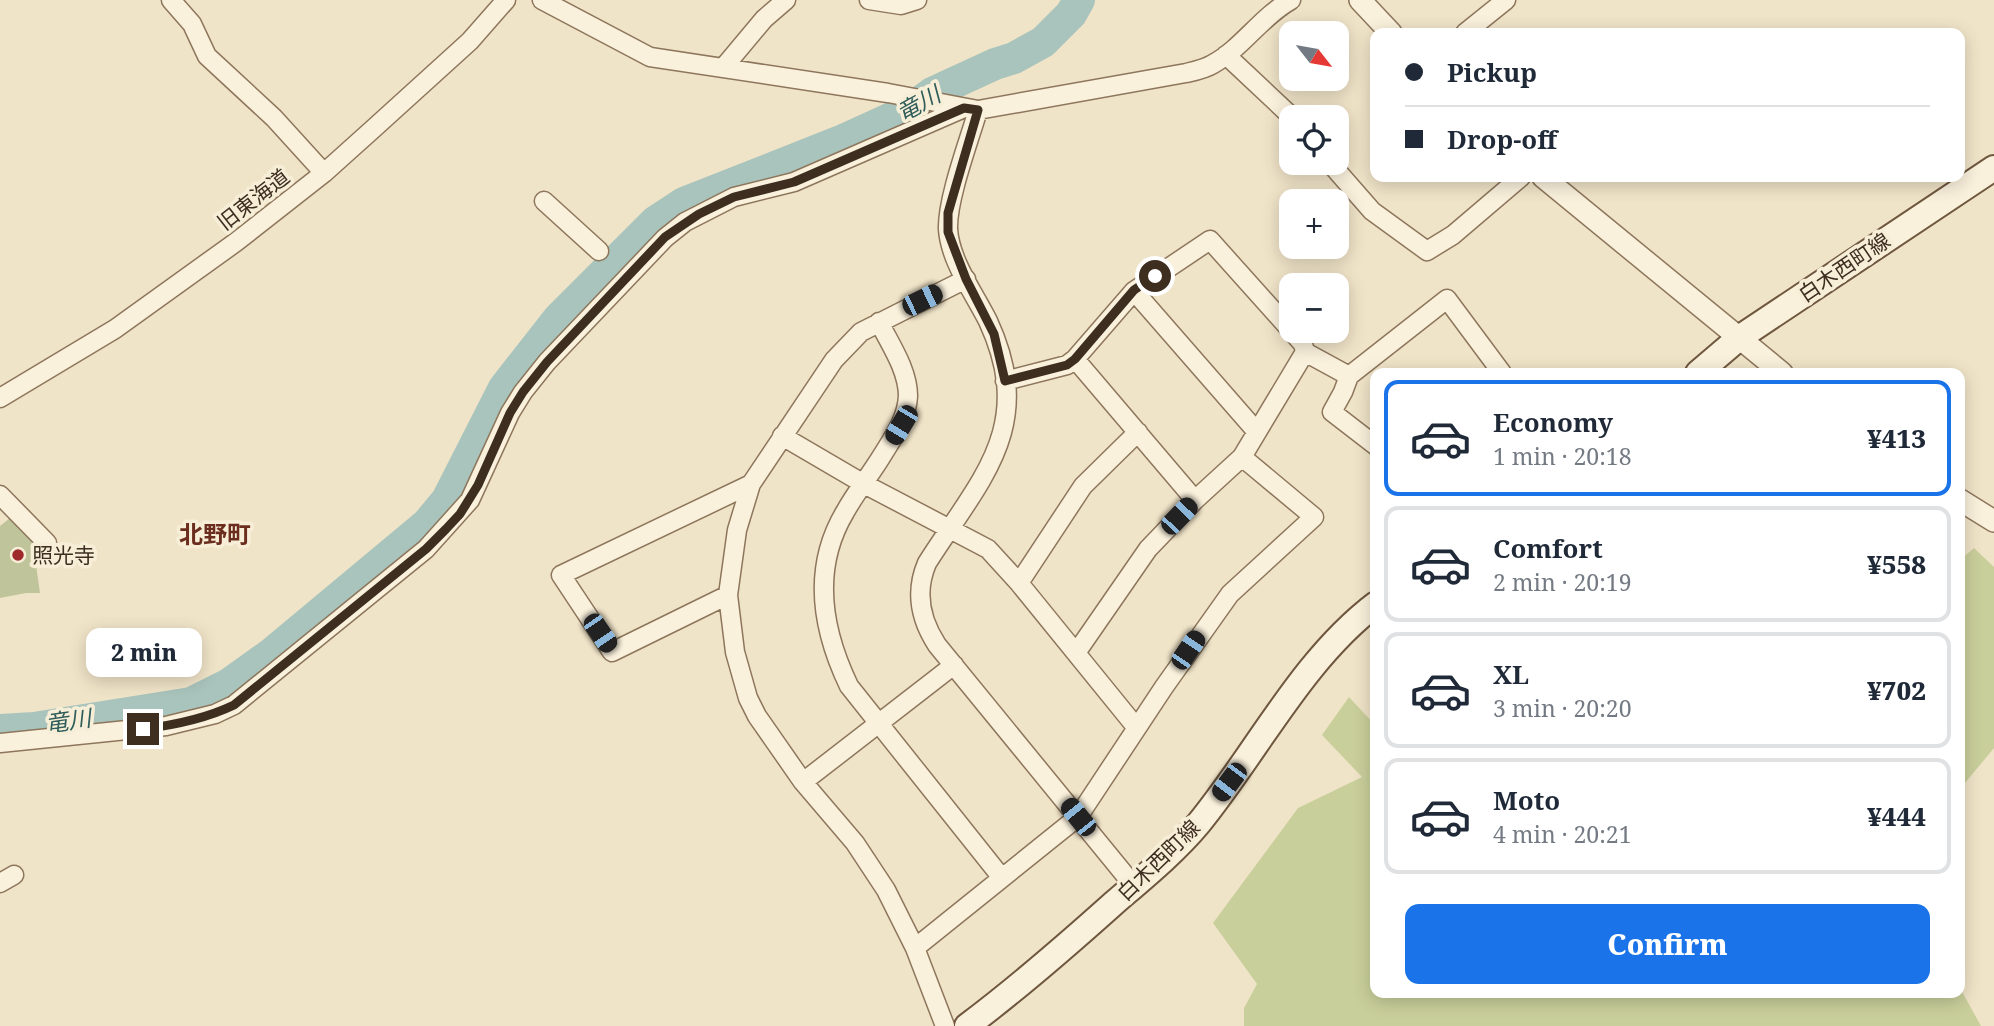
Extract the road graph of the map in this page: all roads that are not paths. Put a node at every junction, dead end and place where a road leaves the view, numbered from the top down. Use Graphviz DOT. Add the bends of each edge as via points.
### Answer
graph roads {
  1 [pos="171,0"];
  2 [pos="506,0"];
  3 [pos="542,0"];
  4 [pos="786,0"];
  5 [pos="869,0"];
  6 [pos="917,0"];
  7 [pos="1291,0"];
  8 [pos="1360,0"];
  9 [pos="1506,0"];
  10 [pos="1386,28"];
  11 [pos="1471,28"];
  12 [pos="1226,55"];
  13 [pos="723,68"];
  14 [pos="1279,105"];
  15 [pos="963,108"];
  16 [pos="1994,168"];
  17 [pos="324,173"];
  18 [pos="1340,175"];
  19 [pos="1515,182"];
  20 [pos="1549,182"];
  21 [pos="544,201"];
  22 [pos="599,251"];
  23 [pos="966,279"];
  24 [pos="1134,290"];
  25 [pos="879,322"];
  26 [pos="1739,338"];
  27 [pos="1305,352"];
  28 [pos="1075,359"];
  29 [pos="1498,368"];
  30 [pos="1704,368"];
  31 [pos="1776,368"];
  32 [pos="1349,376"];
  33 [pos="1005,381"];
  34 [pos="0,398"];
  35 [pos="1138,432"];
  36 [pos="1256,432"];
  37 [pos="782,436"];
  38 [pos="1370,441"];
  39 [pos="1242,457"];
  40 [pos="751,484"];
  41 [pos="864,484"];
  42 [pos="0,495"];
  43 [pos="1195,500"];
  44 [pos="1965,503"];
  45 [pos="1994,520"];
  46 [pos="948,529"];
  47 [pos="47,543"];
  48 [pos="1018,583"];
  49 [pos="729,595"];
  50 [pos="1370,609"];
  51 [pos="1076,653"];
  52 [pos="954,665"];
  53 [pos="877,723"];
  54 [pos="1136,727"];
  55 [pos="0,743"];
  56 [pos="803,782"];
  57 [pos="1078,817"];
  58 [pos="1002,878"];
  59 [pos="1134,886"];
  60 [pos="915,948"];
  61 [pos="945,1026"];
  62 [pos="967,1026"];
  1 -- 17 [label="street" via="192,24 207,56 274,118"];
  2 -- 17 [label="street, 旧東海道" via="470,41"];
  3 -- 13 [label="street" via="650,57"];
  4 -- 13 [label="street"];
  5 -- 6 [label="street" via="901,5"];
  7 -- 12 [label="street"];
  8 -- 10 [label="street"];
  9 -- 11 [label="street"];
  12 -- 14 [label="street"];
  12 -- 15 [label="street" via="1211,66 1186,73"];
  13 -- 15 [label="street"];
  15 -- 23 [label="street" via="948,232"];
  15 -- 55 [label="street" via="794,182 712,206 665,237 523,392 460,514 426,549 234,705 166,726"];
  16 -- 26 [label="main road, 白木西町線"];
  17 -- 34 [label="street, 旧東海道" via="125,322"];
  18 -- 19 [label="street" via="1372,211 1427,251"];
  20 -- 26 [label="street"];
  21 -- 22 [label="street"];
  23 -- 25 [label="street"];
  23 -- 33 [label="street" via="994,334"];
  24 -- 27 [label="street" via="1210,240 1303,344"];
  24 -- 28 [label="street"];
  24 -- 36 [label="street"];
  25 -- 37 [label="street" via="861,332 834,360"];
  25 -- 41 [label="street" via="900,365 908,396 901,425"];
  26 -- 30 [label="main road, 白木西町線"];
  26 -- 31 [label="street"];
  27 -- 32 [label="street"];
  27 -- 36 [label="street"];
  28 -- 33 [label="street"];
  28 -- 35 [label="street"];
  29 -- 32 [label="street" via="1447,299"];
  32 -- 38 [label="street" via="1332,412"];
  33 -- 46 [label="street" via="1008,412 998,449"];
  35 -- 43 [label="street"];
  35 -- 48 [label="street" via="1083,486"];
  36 -- 39 [label="street"];
  37 -- 40 [label="street"];
  37 -- 41 [label="street"];
  39 -- 43 [label="street"];
  39 -- 54 [label="street" via="1314,517 1230,594"];
  40 -- 49 [label="street" via="737,530"];
  40 -- 49 [label="street" via="561,575 612,652"];
  41 -- 46 [label="street"];
  41 -- 53 [label="street" via="834,534 823,589 826,625 837,661"];
  42 -- 47 [label="street"];
  43 -- 51 [label="street" via="1148,549"];
  44 -- 45 [label="street"];
  46 -- 48 [label="street" via="988,549"];
  46 -- 52 [label="street" via="927,563 919,592 926,626"];
  48 -- 51 [label="street"];
  49 -- 56 [label="street" via="735,652 748,698"];
  50 -- 59 [label="main road, 白木西町線" via="1319,660 1199,823"];
  51 -- 54 [label="street"];
  52 -- 53 [label="street"];
  52 -- 57 [label="street"];
  53 -- 56 [label="street"];
  53 -- 58 [label="street"];
  54 -- 57 [label="street"];
  56 -- 60 [label="street" via="855,843 886,890"];
  57 -- 58 [label="street"];
  57 -- 59 [label="street"];
  58 -- 60 [label="street"];
  59 -- 62 [label="main road, 白木西町線"];
  60 -- 61 [label="street"];
}
